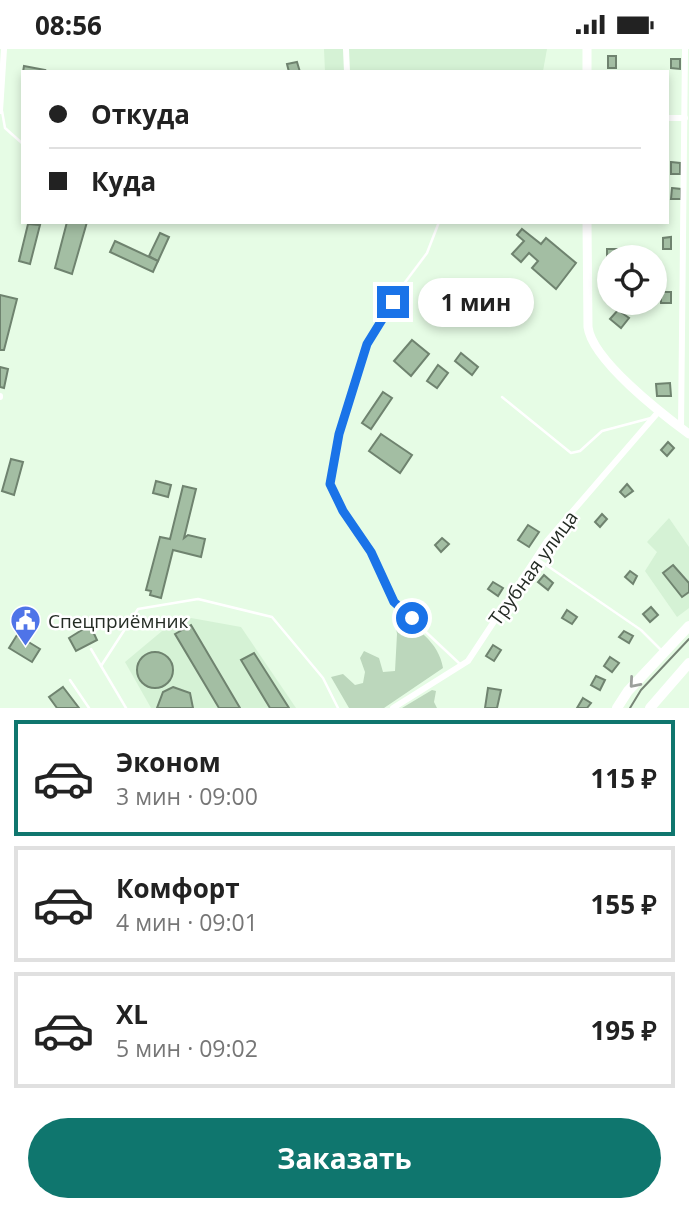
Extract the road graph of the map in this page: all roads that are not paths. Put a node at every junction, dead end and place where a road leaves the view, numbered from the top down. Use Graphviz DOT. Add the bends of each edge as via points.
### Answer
graph roads {
  1 [pos="4,49"];
  2 [pos="346,49"];
  3 [pos="587,49"];
  4 [pos="685,49"];
  5 [pos="347,70"];
  6 [pos="587,70"];
  7 [pos="1,109"];
  8 [pos="669,118"];
  9 [pos="685,118"];
  10 [pos="21,142"];
  11 [pos="438,224"];
  12 [pos="587,224"];
  13 [pos="502,397"];
  14 [pos="657,414"];
  15 [pos="685,431"];
  16 [pos="536,558"];
  17 [pos="689,626"];
  18 [pos="91,649"];
  19 [pos="662,652"];
  20 [pos="689,663"];
  21 [pos="461,665"];
  22 [pos="101,666"];
  23 [pos="71,680"];
  24 [pos="89,708"];
  25 [pos="125,708"];
  26 [pos="338,708"];
  27 [pos="393,708"];
  28 [pos="617,708"];
  29 [pos="650,708"];
  1 -- 7 [label="street"];
  2 -- 5 [label="street"];
  3 -- 6 [label="street"];
  4 -- 9 [label="street"];
  7 -- 10 [label="lane" via="5,128"];
  8 -- 9 [label="street"];
  9 -- 15 [label="street"];
  11 -- 21 [label="lane" via="427,253 367,344 339,434 330,484 371,552 394,602"];
  12 -- 14 [label="street" via="588,327 599,353"];
  13 -- 14 [label="lane" via="571,453 580,451 602,431"];
  14 -- 15 [label="street"];
  14 -- 16 [label="street, Трубная улица"];
  16 -- 19 [label="lane" via="640,630"];
  16 -- 21 [label="street, Трубная улица"];
  17 -- 19 [label="main road"];
  18 -- 22 [label="lane"];
  19 -- 28 [label="main road, one-way"];
  20 -- 29 [label="main road"];
  21 -- 27 [label="street, Трубная улица"];
  22 -- 25 [label="lane"];
  22 -- 26 [label="lane" via="138,609 211,600 276,620 323,678"];
  23 -- 24 [label="lane"];
}
